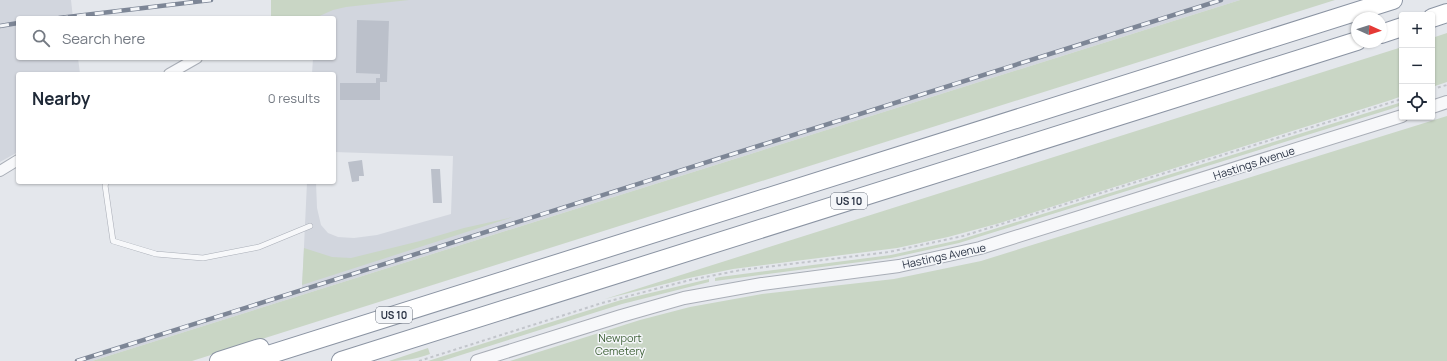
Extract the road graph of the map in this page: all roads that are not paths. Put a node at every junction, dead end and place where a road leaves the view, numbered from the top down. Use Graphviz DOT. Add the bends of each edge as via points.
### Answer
graph roads {
  1 [pos="1393,0"];
  2 [pos="1447,13"];
  3 [pos="1435,17"];
  4 [pos="1399,28"];
  5 [pos="1387,32"];
  6 [pos="1351,43"];
  7 [pos="194,60"];
  8 [pos="173,72"];
  9 [pos="1447,102"];
  10 [pos="1435,106"];
  11 [pos="1399,117"];
  12 [pos="16,161"];
  13 [pos="0,171"];
  14 [pos="106,184"];
  15 [pos="310,226"];
  16 [pos="540,269"];
  17 [pos="219,361"];
  18 [pos="249,361"];
  19 [pos="341,361"];
  20 [pos="477,361"];
  1 -- 16 [label="highway, US 10"];
  2 -- 3 [label="highway"];
  4 -- 5 [label="highway"];
  6 -- 19 [label="highway, US 10"];
  7 -- 8 [label="street"];
  9 -- 10 [label="street"];
  11 -- 20 [label="street, Hastings Avenue" via="980,248 899,266 762,284 684,298"];
  12 -- 13 [label="street"];
  14 -- 15 [label="lane" via="113,241 156,254 202,258 259,247"];
  16 -- 17 [label="highway" via="405,302"];
  16 -- 18 [label="highway, US 10"];
}
